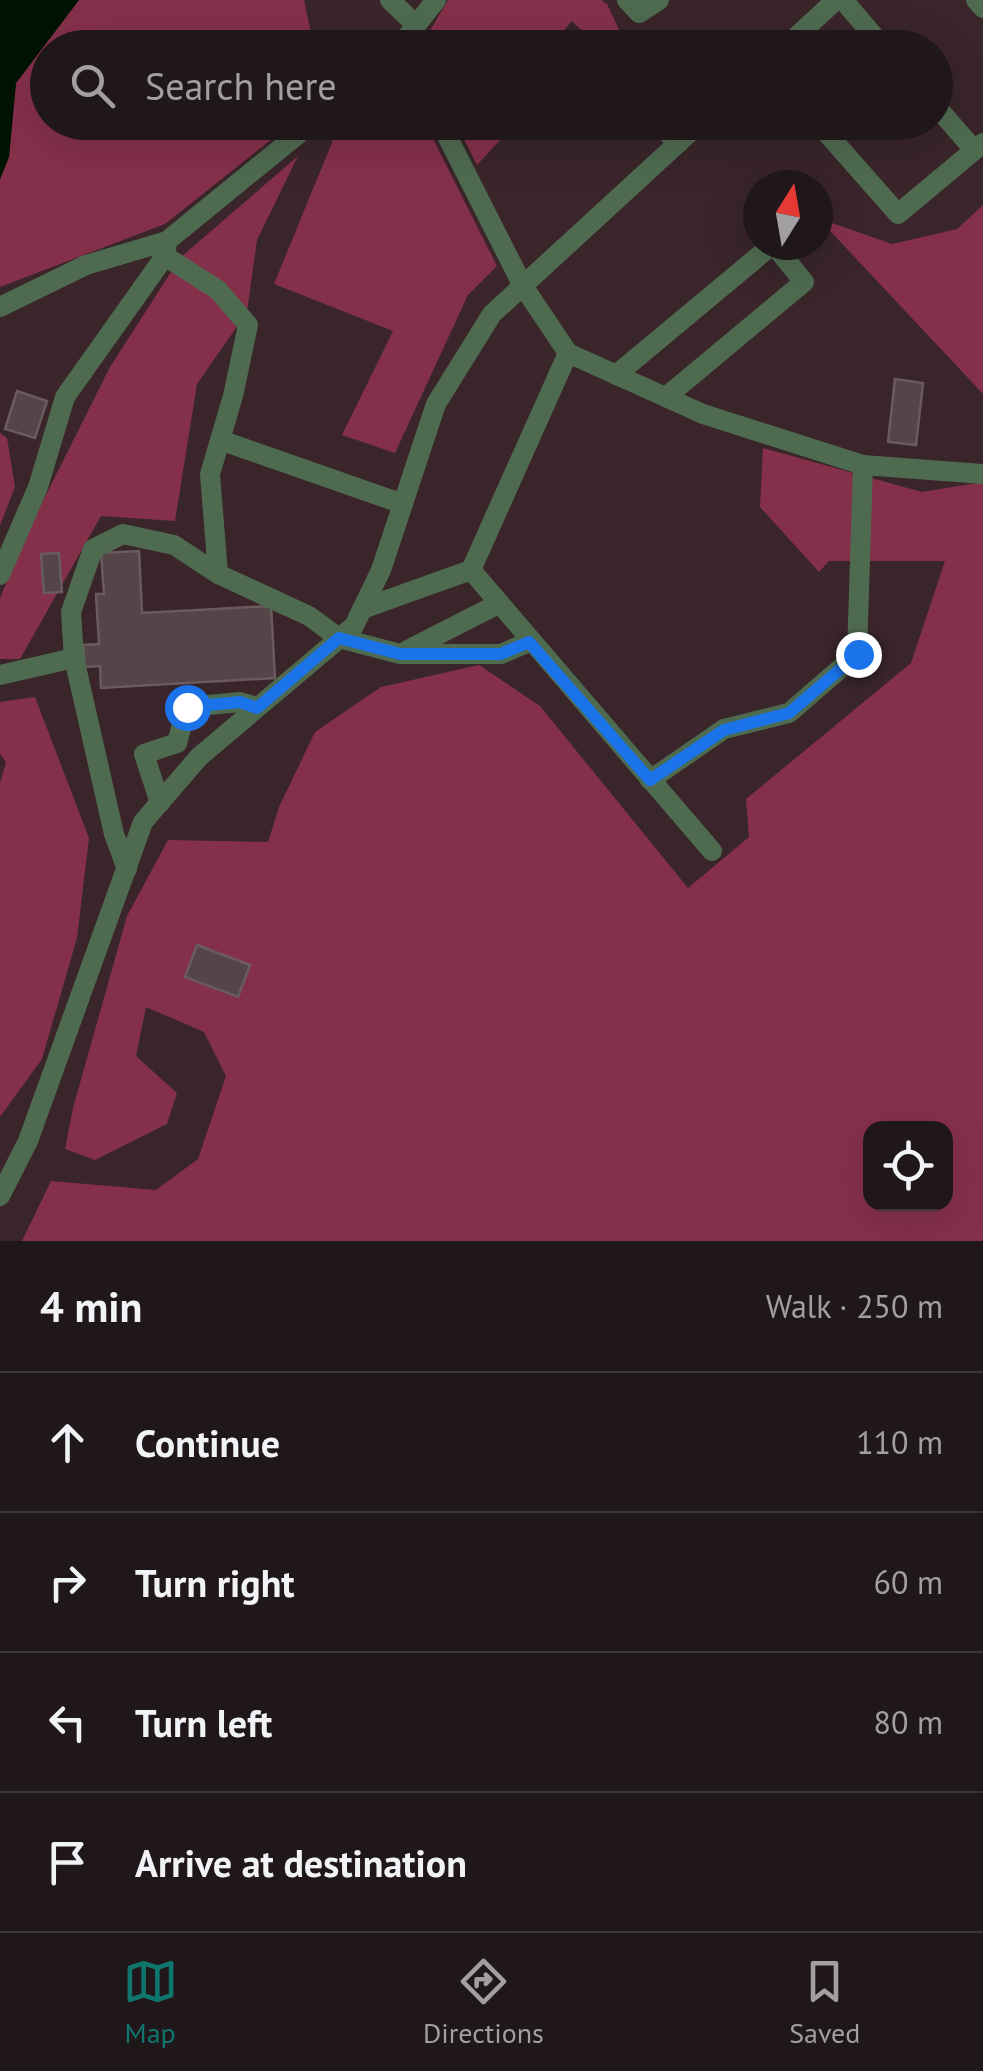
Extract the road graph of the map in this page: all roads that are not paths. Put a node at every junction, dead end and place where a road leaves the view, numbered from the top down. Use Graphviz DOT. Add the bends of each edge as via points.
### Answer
graph roads {
  1 [pos="390,0"];
  2 [pos="436,0"];
  3 [pos="627,0"];
  4 [pos="659,0"];
  5 [pos="839,0"];
  6 [pos="976,0"];
  7 [pos="983,8"];
  8 [pos="416,25"];
  9 [pos="412,30"];
  10 [pos="805,30"];
  11 [pos="867,30"];
  12 [pos="953,122"];
  13 [pos="292,140"];
  14 [pos="449,140"];
  15 [pos="675,140"];
  16 [pos="681,140"];
  17 [pos="833,140"];
  18 [pos="678,143"];
  19 [pos="979,146"];
  20 [pos="166,249"];
  21 [pos="755,260"];
  22 [pos="786,260"];
  23 [pos="523,286"];
  24 [pos="0,307"];
  25 [pos="568,353"];
  26 [pos="616,375"];
  27 [pos="666,397"];
  28 [pos="220,440"];
  29 [pos="863,465"];
  30 [pos="983,474"];
  31 [pos="403,504"];
  32 [pos="471,570"];
  33 [pos="218,574"];
  34 [pos="0,575"];
  35 [pos="498,604"];
  36 [pos="362,609"];
  37 [pos="339,638"];
  38 [pos="529,642"];
  39 [pos="400,654"];
  40 [pos="74,658"];
  41 [pos="0,675"];
  42 [pos="257,708"];
  43 [pos="650,780"];
  44 [pos="160,803"];
  45 [pos="712,851"];
  46 [pos="127,868"];
  47 [pos="0,1196"];
  1 -- 8 [label="lane"];
  2 -- 8 [label="lane"];
  3 -- 4 [label="lane" via="639,13"];
  5 -- 10 [label="lane"];
  5 -- 11 [label="lane"];
  6 -- 7 [label="lane"];
  8 -- 9 [label="lane"];
  12 -- 19 [label="lane"];
  13 -- 20 [label="lane"];
  14 -- 23 [label="lane"];
  15 -- 18 [label="lane"];
  16 -- 18 [label="lane"];
  17 -- 19 [label="lane" via="898,214"];
  18 -- 23 [label="lane"];
  20 -- 24 [label="lane" via="86,266"];
  20 -- 28 [label="lane" via="218,290 248,326"];
  20 -- 34 [label="lane" via="65,396 38,486"];
  21 -- 26 [label="lane"];
  22 -- 27 [label="lane" via="804,282"];
  23 -- 25 [label="lane"];
  23 -- 31 [label="lane" via="492,314 436,404"];
  25 -- 26 [label="lane"];
  25 -- 32 [label="lane"];
  26 -- 27 [label="lane"];
  27 -- 29 [label="lane"];
  28 -- 31 [label="lane"];
  28 -- 33 [label="lane" via="210,474"];
  29 -- 30 [label="lane"];
  29 -- 43 [label="lane" via="858,654 789,713 724,730"];
  31 -- 36 [label="lane"];
  32 -- 35 [label="lane"];
  32 -- 36 [label="lane"];
  33 -- 37 [label="lane" via="309,616"];
  33 -- 40 [label="lane" via="174,545 123,534 93,549 71,612"];
  35 -- 38 [label="lane"];
  35 -- 39 [label="lane"];
  36 -- 37 [label="lane"];
  37 -- 39 [label="lane"];
  37 -- 42 [label="lane"];
  38 -- 39 [label="lane" via="501,654"];
  38 -- 43 [label="lane"];
  40 -- 41 [label="lane"];
  40 -- 46 [label="lane"];
  42 -- 44 [label="lane" via="199,757"];
  42 -- 44 [label="lane" via="240,702 187,707 177,743 144,754"];
  43 -- 45 [label="lane"];
  44 -- 46 [label="lane" via="144,822"];
  46 -- 47 [label="lane" via="28,1141"];
}
